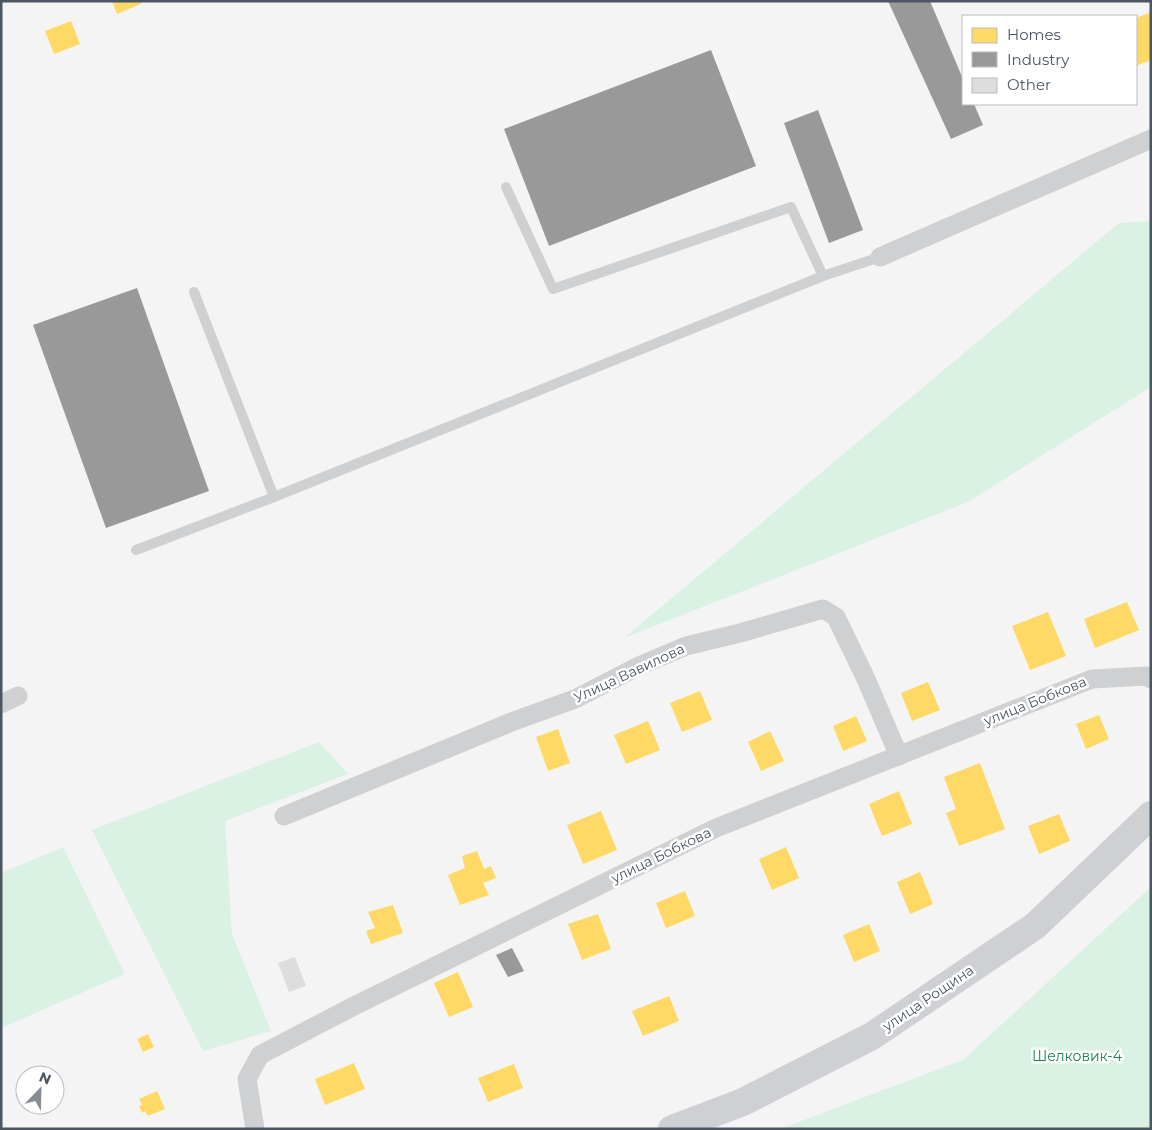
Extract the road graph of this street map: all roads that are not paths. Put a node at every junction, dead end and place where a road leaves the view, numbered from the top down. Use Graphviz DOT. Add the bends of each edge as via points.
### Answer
graph roads {
  1 [pos="1151,138"];
  2 [pos="506,187"];
  3 [pos="880,256"];
  4 [pos="823,276"];
  5 [pos="194,292"];
  6 [pos="274,497"];
  7 [pos="136,550"];
  8 [pos="1151,679"];
  9 [pos="899,756"];
  10 [pos="1151,815"];
  11 [pos="284,816"];
  12 [pos="255,1129"];
  13 [pos="672,1129"];
  1 -- 3 [label="street"];
  2 -- 4 [label="lane" via="553,289 791,207"];
  3 -- 4 [label="lane"];
  4 -- 6 [label="lane"];
  5 -- 6 [label="lane"];
  6 -- 7 [label="lane"];
  8 -- 9 [label="street, улица Бобкова" via="1146,676 1092,679"];
  9 -- 11 [label="street, Улица Вавилова" via="836,616 824,609 686,646 575,699"];
  9 -- 12 [label="street, улица Бобкова" via="716,828 260,1055 247,1079"];
  10 -- 13 [label="street, улица Рощина" via="1035,926 872,1036 743,1102"];
}
